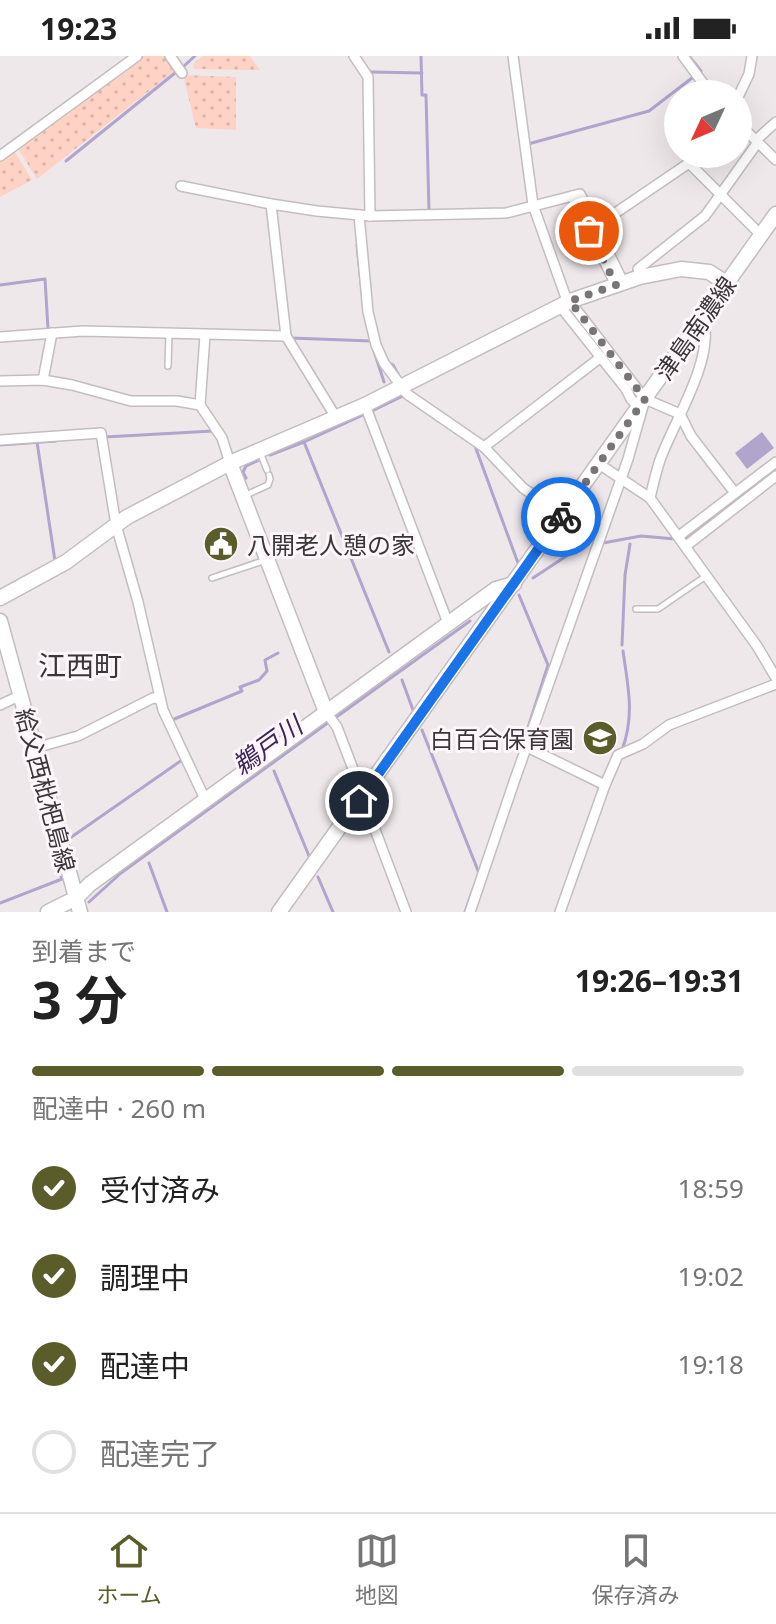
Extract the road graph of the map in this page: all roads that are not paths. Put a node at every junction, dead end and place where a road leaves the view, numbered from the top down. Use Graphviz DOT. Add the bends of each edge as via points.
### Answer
graph roads {
  1 [pos="137,56"];
  2 [pos="170,56"];
  3 [pos="354,56"];
  4 [pos="513,56"];
  5 [pos="683,56"];
  6 [pos="752,56"];
  7 [pos="182,73"];
  8 [pos="701,80"];
  9 [pos="746,80"];
  10 [pos="776,122"];
  11 [pos="752,136"];
  12 [pos="757,141"];
  13 [pos="0,156"];
  14 [pos="776,160"];
  15 [pos="676,168"];
  16 [pos="698,168"];
  17 [pos="181,186"];
  18 [pos="721,195"];
  19 [pos="271,204"];
  20 [pos="533,205"];
  21 [pos="776,214"];
  22 [pos="364,215"];
  23 [pos="592,229"];
  24 [pos="761,235"];
  25 [pos="640,277"];
  26 [pos="620,283"];
  27 [pos="726,283"];
  28 [pos="565,304"];
  29 [pos="698,323"];
  30 [pos="52,333"];
  31 [pos="169,334"];
  32 [pos="205,335"];
  33 [pos="286,336"];
  34 [pos="0,337"];
  35 [pos="601,357"];
  36 [pos="168,366"];
  37 [pos="43,380"];
  38 [pos="0,381"];
  39 [pos="402,386"];
  40 [pos="642,404"];
  41 [pos="200,405"];
  42 [pos="365,405"];
  43 [pos="680,414"];
  44 [pos="337,419"];
  45 [pos="0,440"];
  46 [pos="484,447"];
  47 [pos="259,451"];
  48 [pos="776,462"];
  49 [pos="230,463"];
  50 [pos="599,464"];
  51 [pos="776,476"];
  52 [pos="620,478"];
  53 [pos="735,493"];
  54 [pos="243,496"];
  55 [pos="576,496"];
  56 [pos="650,498"];
  57 [pos="116,525"];
  58 [pos="683,542"];
  59 [pos="267,559"];
  60 [pos="707,576"];
  61 [pos="212,578"];
  62 [pos="514,584"];
  63 [pos="0,598"];
  64 [pos="636,609"];
  65 [pos="0,621"];
  66 [pos="448,623"];
  67 [pos="4,656"];
  68 [pos="776,681"];
  69 [pos="21,695"];
  70 [pos="160,699"];
  71 [pos="0,705"];
  72 [pos="327,714"];
  73 [pos="527,747"];
  74 [pos="35,748"];
  75 [pos="605,785"];
  76 [pos="361,798"];
  77 [pos="205,799"];
  78 [pos="78,905"];
  79 [pos="48,912"];
  80 [pos="279,912"];
  81 [pos="406,912"];
  82 [pos="470,912"];
  83 [pos="560,912"];
  1 -- 13 [label="street"];
  2 -- 7 [label="street"];
  3 -- 22 [label="street" via="368,77"];
  4 -- 20 [label="street"];
  5 -- 8 [label="street"];
  6 -- 9 [label="street"];
  10 -- 12 [label="street"];
  11 -- 12 [label="street"];
  12 -- 14 [label="street"];
  12 -- 18 [label="street"];
  15 -- 23 [label="street"];
  16 -- 18 [label="street"];
  17 -- 19 [label="street"];
  18 -- 24 [label="street"];
  18 -- 25 [label="street" via="705,216 638,269"];
  19 -- 22 [label="street"];
  19 -- 33 [label="street"];
  20 -- 22 [label="street" via="506,213"];
  20 -- 23 [label="street" via="580,194"];
  20 -- 28 [label="street"];
  21 -- 24 [label="street, 津島南濃線"];
  22 -- 39 [label="street" via="368,312 384,363"];
  23 -- 26 [label="street"];
  24 -- 27 [label="street, 津島南濃線"];
  25 -- 26 [label="street"];
  25 -- 27 [label="street" via="681,269 709,272"];
  26 -- 28 [label="street"];
  27 -- 29 [label="street, 津島南濃線"];
  28 -- 35 [label="street"];
  28 -- 39 [label="street"];
  28 -- 40 [label="street"];
  29 -- 40 [label="street, 津島南濃線"];
  29 -- 43 [label="street" via="705,328 704,352"];
  30 -- 31 [label="street"];
  30 -- 34 [label="street"];
  30 -- 37 [label="street"];
  31 -- 32 [label="street"];
  31 -- 36 [label="lane"];
  32 -- 33 [label="street"];
  32 -- 41 [label="street"];
  33 -- 44 [label="street"];
  35 -- 40 [label="street"];
  35 -- 46 [label="street"];
  37 -- 38 [label="street"];
  37 -- 41 [label="street" via="131,401"];
  39 -- 42 [label="street"];
  39 -- 46 [label="street"];
  40 -- 43 [label="street"];
  40 -- 50 [label="street, 津島南濃線"];
  40 -- 52 [label="street"];
  41 -- 49 [label="street" via="222,438"];
  42 -- 44 [label="street"];
  42 -- 66 [label="street"];
  43 -- 53 [label="street"];
  43 -- 56 [label="street"];
  44 -- 47 [label="street"];
  45 -- 57 [label="street" via="101,433"];
  46 -- 55 [label="street" via="535,496"];
  47 -- 49 [label="street"];
  47 -- 54 [label="lane" via="270,479 264,488"];
  48 -- 53 [label="street"];
  49 -- 54 [label="street"];
  49 -- 57 [label="street"];
  50 -- 52 [label="street"];
  50 -- 55 [label="street, 津島南濃線"];
  51 -- 58 [label="street"];
  52 -- 56 [label="street"];
  52 -- 73 [label="street"];
  53 -- 58 [label="street"];
  54 -- 59 [label="street"];
  55 -- 62 [label="street, 津島南濃線"];
  56 -- 58 [label="street"];
  57 -- 63 [label="street" via="66,562"];
  57 -- 70 [label="street"];
  58 -- 60 [label="street"];
  59 -- 61 [label="lane"];
  59 -- 72 [label="street"];
  60 -- 64 [label="lane" via="658,609"];
  60 -- 68 [label="street"];
  62 -- 66 [label="street" via="496,589"];
  62 -- 76 [label="street, 津島南濃線"];
  65 -- 67 [label="street, 給父西枇杷島線"];
  66 -- 72 [label="street"];
  67 -- 69 [label="street, 給父西枇杷島線"];
  68 -- 75 [label="street" via="669,725 618,755"];
  69 -- 71 [label="street"];
  69 -- 74 [label="street, 給父西枇杷島線"];
  70 -- 74 [label="street" via="78,736"];
  70 -- 77 [label="street"];
  72 -- 76 [label="street" via="336,725"];
  72 -- 77 [label="street"];
  73 -- 75 [label="street"];
  73 -- 82 [label="street"];
  74 -- 78 [label="street, 給父西枇杷島線"];
  75 -- 83 [label="street"];
  76 -- 80 [label="street, 津島南濃線"];
  76 -- 81 [label="street"];
  77 -- 78 [label="street" via="90,884"];
  78 -- 79 [label="street"];
}
